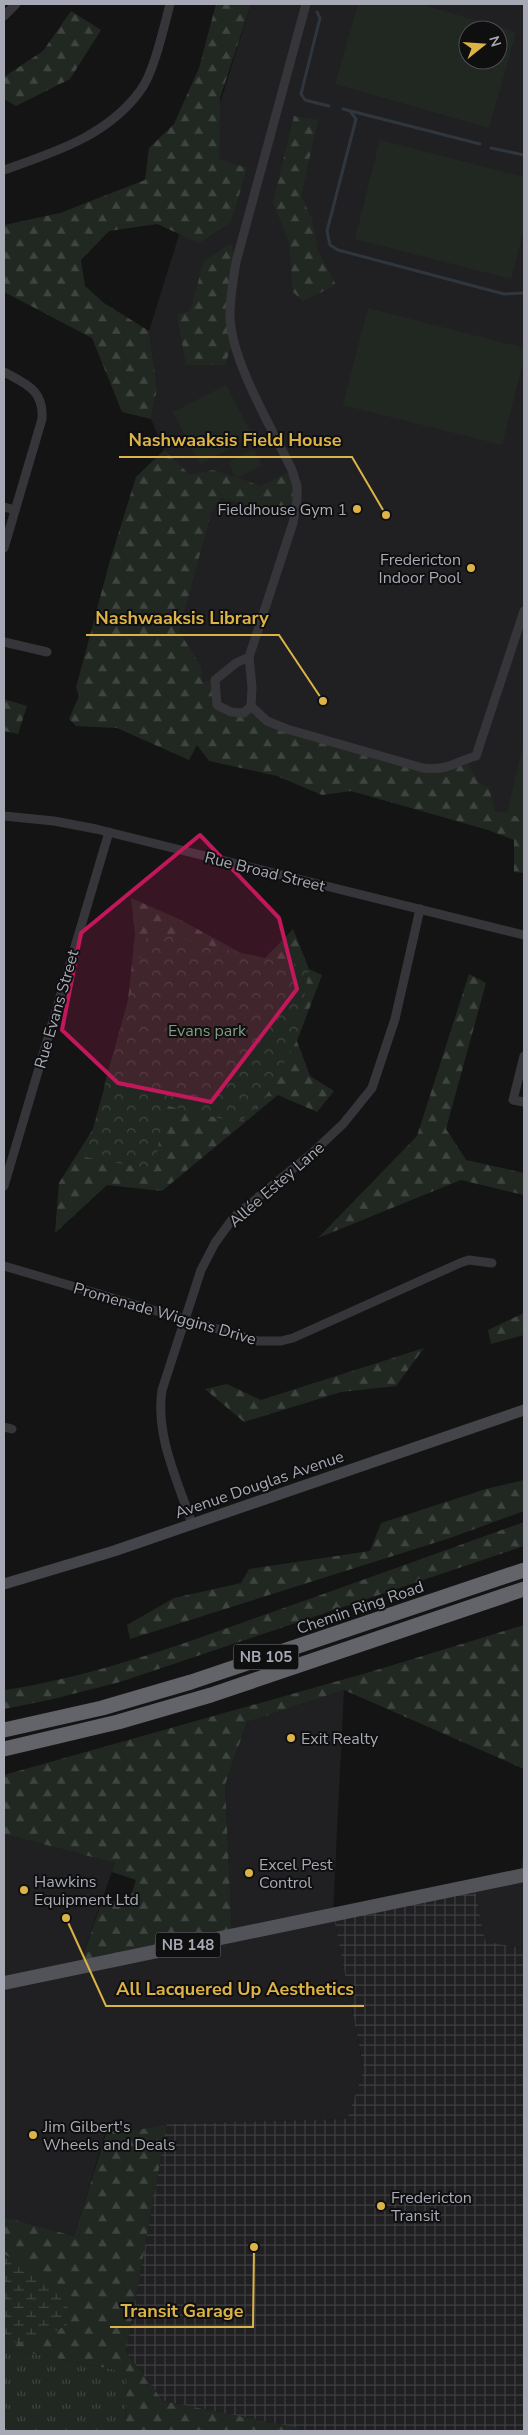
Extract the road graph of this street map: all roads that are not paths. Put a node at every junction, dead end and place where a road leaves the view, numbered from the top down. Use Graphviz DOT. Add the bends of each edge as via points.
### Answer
graph roads {
  1 [pos="16,4"];
  2 [pos="170,4"];
  3 [pos="306,4"];
  4 [pos="4,16"];
  5 [pos="4,170"];
  6 [pos="4,372"];
  7 [pos="4,507"];
  8 [pos="15,510"];
  9 [pos="4,548"];
  10 [pos="524,611"];
  11 [pos="4,642"];
  12 [pos="47,652"];
  13 [pos="249,657"];
  14 [pos="251,706"];
  15 [pos="4,816"];
  16 [pos="109,832"];
  17 [pos="420,909"];
  18 [pos="524,935"];
  19 [pos="524,1056"];
  20 [pos="524,1102"];
  21 [pos="4,1186"];
  22 [pos="492,1263"];
  23 [pos="4,1266"];
  24 [pos="184,1320"];
  25 [pos="524,1410"];
  26 [pos="192,1524"];
  27 [pos="524,1570"];
  28 [pos="4,1584"];
  29 [pos="524,1589"];
  30 [pos="4,1730"];
  31 [pos="4,1749"];
  32 [pos="524,1875"];
  33 [pos="4,1983"];
  1 -- 4 [label="street"];
  2 -- 5 [label="street" via="141,90 91,135 68,148"];
  3 -- 13 [label="street" via="236,262 231,295 230,318 239,361 297,486 292,523"];
  6 -- 8 [label="street" via="32,388 43,407"];
  7 -- 8 [label="street"];
  8 -- 9 [label="street"];
  10 -- 14 [label="street" via="476,756 450,768 423,768 287,728 267,721"];
  11 -- 12 [label="street"];
  13 -- 14 [label="street"];
  13 -- 14 [label="street" via="215,680 214,691 217,705 231,712 244,713"];
  15 -- 16 [label="street, Rue Broad Street" via="54,821"];
  16 -- 17 [label="street, Rue Broad Street"];
  16 -- 21 [label="street, Rue Evans Street"];
  17 -- 18 [label="street, Rue Broad Street"];
  17 -- 24 [label="street, Allée Estey Lane" via="395,1019 372,1088 343,1124 311,1154 234,1217 200,1270"];
  19 -- 20 [label="street" via="513,1100"];
  22 -- 24 [label="street, Promenade Wiggins Drive" via="469,1260 460,1263 281,1341 258,1341"];
  23 -- 24 [label="street, Promenade Wiggins Drive"];
  24 -- 26 [label="street, Allée Estey Lane" via="162,1390 160,1420"];
  25 -- 26 [label="street, Avenue Douglas Avenue"];
  26 -- 28 [label="street, Avenue Douglas Avenue"];
  27 -- 30 [label="highway, Chemin Ring Road / NB 105" via="191,1682 102,1708"];
  29 -- 31 [label="highway, NB 105" via="211,1695 118,1722"];
  32 -- 33 [label="main road, NB 148"];
}
